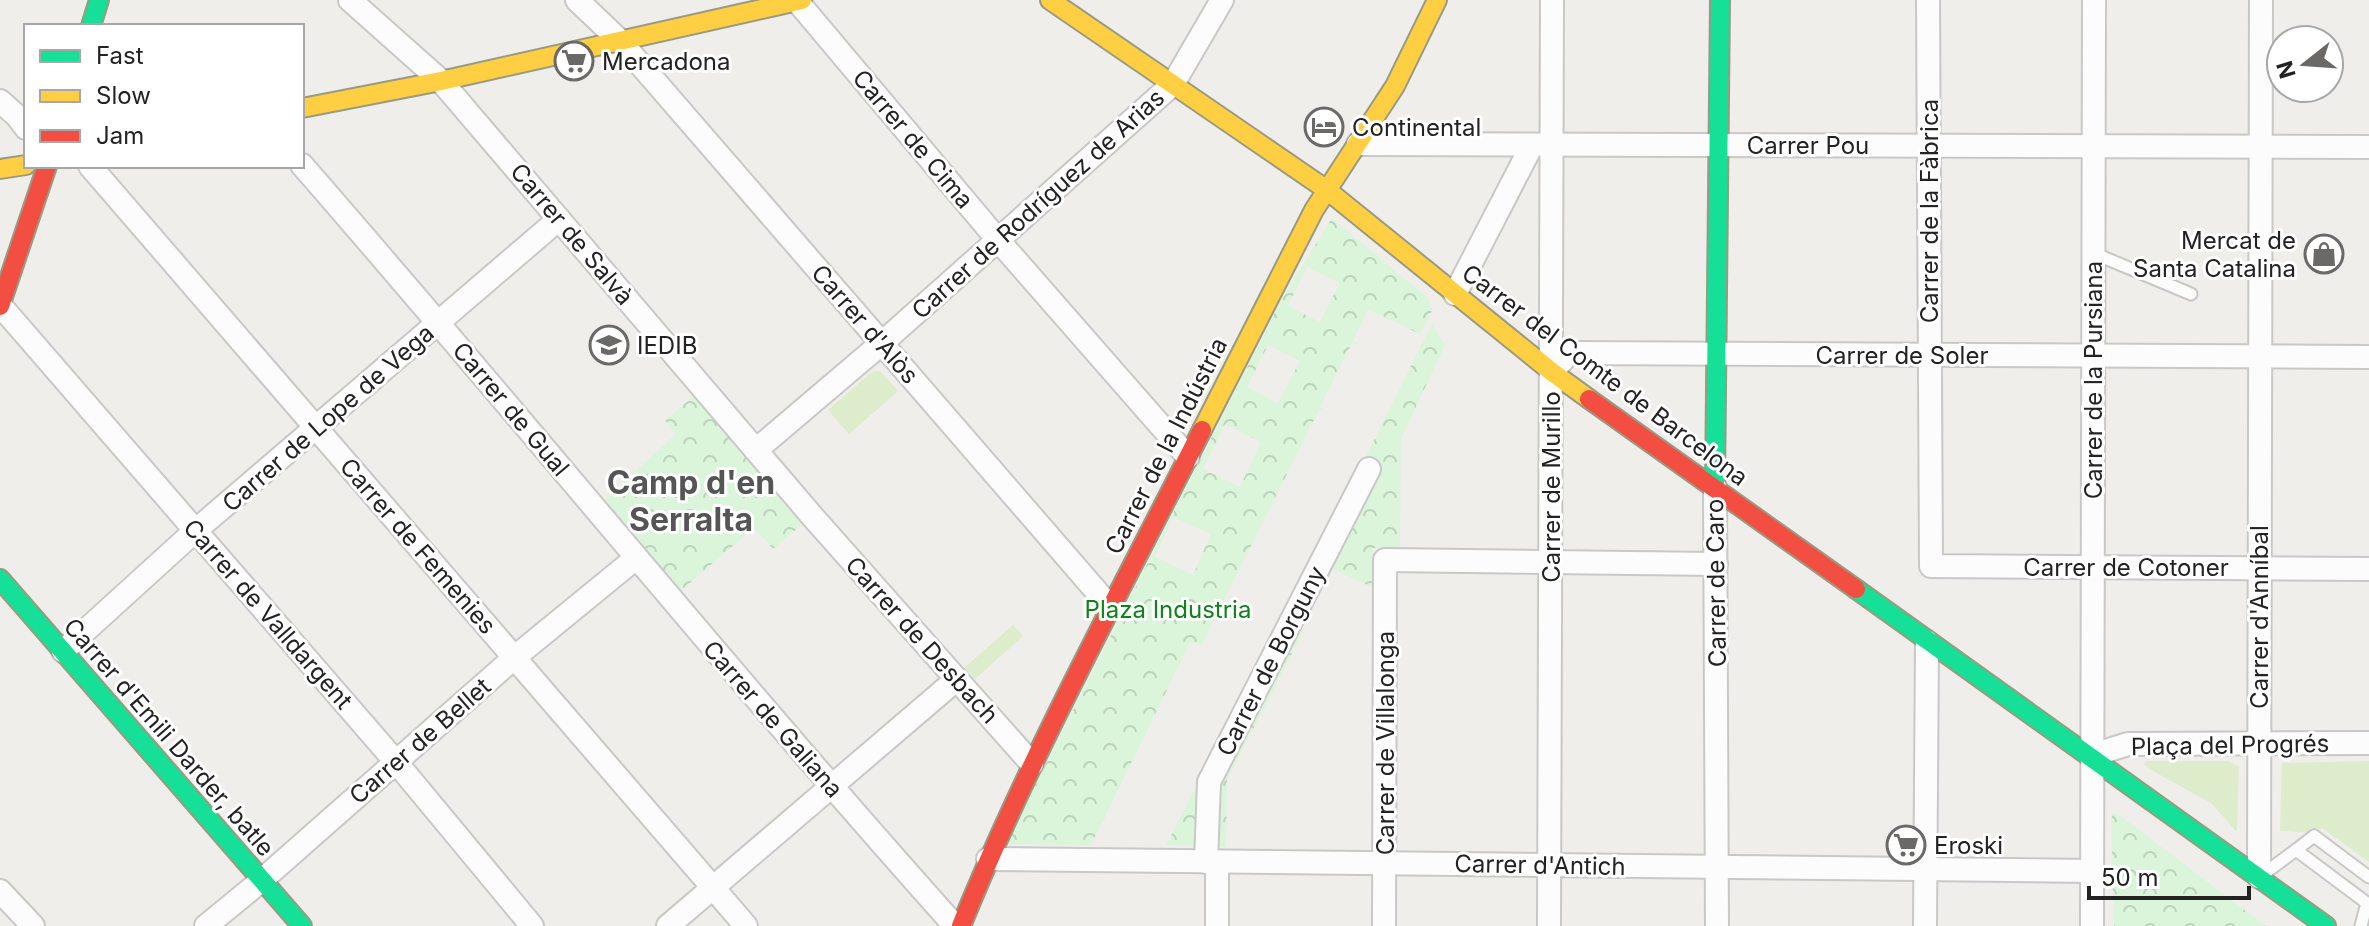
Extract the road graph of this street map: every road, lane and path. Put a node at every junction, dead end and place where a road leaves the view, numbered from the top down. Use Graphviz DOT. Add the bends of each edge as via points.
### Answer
graph roads {
  1 [pos="99,0"];
  2 [pos="350,0"];
  3 [pos="577,0"];
  4 [pos="800,0"];
  5 [pos="1050,0"];
  6 [pos="1222,0"];
  7 [pos="1437,0"];
  8 [pos="1552,0"];
  9 [pos="1720,0"];
  10 [pos="1928,0"];
  11 [pos="2094,0"];
  12 [pos="2261,0"];
  13 [pos="92,24"];
  14 [pos="620,41"];
  15 [pos="441,81"];
  16 [pos="1173,84"];
  17 [pos="0,101"];
  18 [pos="304,108"];
  19 [pos="24,125"];
  20 [pos="1358,144"];
  21 [pos="1541,145"];
  22 [pos="1929,145"];
  23 [pos="2093,145"];
  24 [pos="1720,146"];
  25 [pos="2259,146"];
  26 [pos="2369,147"];
  27 [pos="24,165"];
  28 [pos="304,167"];
  29 [pos="46,168"];
  30 [pos="92,168"];
  31 [pos="0,169"];
  32 [pos="1327,190"];
  33 [pos="559,219"];
  34 [pos="998,240"];
  35 [pos="2093,253"];
  36 [pos="1455,294"];
  37 [pos="2191,294"];
  38 [pos="0,305"];
  39 [pos="439,322"];
  40 [pos="882,343"];
  41 [pos="1717,355"];
  42 [pos="1930,356"];
  43 [pos="2093,356"];
  44 [pos="2260,356"];
  45 [pos="2369,357"];
  46 [pos="1552,372"];
  47 [pos="315,430"];
  48 [pos="756,450"];
  49 [pos="1188,457"];
  50 [pos="1369,469"];
  51 [pos="1715,487"];
  52 [pos="594,509"];
  53 [pos="195,531"];
  54 [pos="636,558"];
  55 [pos="1551,562"];
  56 [pos="1716,564"];
  57 [pos="1931,566"];
  58 [pos="2092,567"];
  59 [pos="2259,568"];
  60 [pos="2369,569"];
  61 [pos="0,579"];
  62 [pos="1111,608"];
  63 [pos="1927,642"];
  64 [pos="63,651"];
  65 [pos="515,657"];
  66 [pos="957,679"];
  67 [pos="2369,743"];
  68 [pos="2259,744"];
  69 [pos="2092,759"];
  70 [pos="396,762"];
  71 [pos="1032,764"];
  72 [pos="830,786"];
  73 [pos="2296,850"];
  74 [pos="988,859"];
  75 [pos="1212,862"];
  76 [pos="1385,864"];
  77 [pos="1550,865"];
  78 [pos="1717,867"];
  79 [pos="1926,869"];
  80 [pos="2092,871"];
  81 [pos="2259,877"];
  82 [pos="2369,877"];
  83 [pos="262,880"];
  84 [pos="713,889"];
  85 [pos="0,891"];
  86 [pos="2368,899"];
  87 [pos="33,926"];
  88 [pos="206,926"];
  89 [pos="302,926"];
  90 [pos="532,926"];
  91 [pos="668,926"];
  92 [pos="746,926"];
  93 [pos="958,926"];
  94 [pos="1217,926"];
  95 [pos="1384,926"];
  96 [pos="1549,926"];
  97 [pos="1717,926"];
  98 [pos="1925,926"];
  99 [pos="2092,926"];
  100 [pos="2326,926"];
  101 [pos="2361,926"];
  1 -- 13 [label="street"];
  2 -- 15 [label="street, Carrer de Salvà"];
  3 -- 14 [label="street, Carrer d'Alòs"];
  4 -- 14 [label="street"];
  4 -- 34 [label="street, Carrer de Cima"];
  5 -- 16 [label="street, Carrer del Comte de Barcelona"];
  6 -- 16 [label="street, Carrer de Rodríguez de Arias"];
  7 -- 20 [label="street, Carrer de la Indústria" via="1395,86"];
  8 -- 21 [label="street, Carrer de Murillo"];
  9 -- 24 [label="street, Carrer de Caro"];
  10 -- 22 [label="street, Carrer de la Fàbrica"];
  11 -- 23 [label="street, Carrer de la Pursiana"];
  12 -- 25 [label="street"];
  14 -- 15 [label="street"];
  14 -- 40 [label="street, Carrer d'Alòs"];
  15 -- 18 [label="street"];
  15 -- 33 [label="street, Carrer de Salvà"];
  16 -- 32 [label="street, Carrer del Comte de Barcelona"];
  16 -- 34 [label="street, Carrer de Rodríguez de Arias"];
  17 -- 19 [label="street"];
  20 -- 21 [label="street, Carrer Pou"];
  20 -- 32 [label="street, Carrer de la Indústria"];
  21 -- 24 [label="street, Carrer Pou"];
  21 -- 36 [label="street"];
  21 -- 46 [label="street, Carrer de Murillo"];
  22 -- 23 [label="street, Carrer Pou"];
  22 -- 24 [label="street, Carrer Pou"];
  22 -- 42 [label="street, Carrer de la Fàbrica"];
  23 -- 25 [label="street, Carrer Pou"];
  23 -- 35 [label="street, Carrer de la Pursiana"];
  24 -- 41 [label="street, Carrer de Caro"];
  25 -- 26 [label="street, Carrer Pou"];
  25 -- 44 [label="street, Carrer d'Anníbal"];
  27 -- 31 [label="street"];
  28 -- 39 [label="street, Carrer de Gual"];
  29 -- 38 [label="street"];
  30 -- 47 [label="street, Carrer de Femenies"];
  32 -- 36 [label="street, Carrer del Comte de Barcelona"];
  32 -- 49 [label="street, Carrer de la Indústria"];
  33 -- 39 [label="street, Carrer de Lope de Vega"];
  33 -- 48 [label="street, Carrer de Salvà"];
  34 -- 40 [label="street, Carrer de Rodríguez de Arias"];
  34 -- 49 [label="street, Carrer de Cima"];
  35 -- 37 [label="lane"];
  35 -- 43 [label="street, Carrer de la Pursiana"];
  36 -- 46 [label="street, Carrer del Comte de Barcelona"];
  38 -- 53 [label="street, Carrer de Valldargent"];
  39 -- 47 [label="street, Carrer de Lope de Vega"];
  39 -- 52 [label="street, Carrer de Gual"];
  40 -- 48 [label="street, Carrer de Rodríguez de Arias"];
  40 -- 62 [label="street, Carrer d'Alòs"];
  41 -- 42 [label="street, Carrer de Soler"];
  41 -- 46 [label="street, Carrer de Soler" via="1569,353"];
  41 -- 51 [label="street, Carrer de Caro"];
  42 -- 43 [label="street, Carrer de Soler"];
  42 -- 57 [label="street, Carrer de la Fàbrica"];
  43 -- 44 [label="street, Carrer de Soler"];
  43 -- 58 [label="street, Carrer de la Pursiana"];
  44 -- 45 [label="street, Carrer de Soler"];
  44 -- 59 [label="street, Carrer d'Anníbal"];
  46 -- 51 [label="street, Carrer del Comte de Barcelona"];
  46 -- 55 [label="street, Carrer de Murillo"];
  47 -- 53 [label="street, Carrer de Lope de Vega"];
  47 -- 65 [label="street, Carrer de Femenies"];
  48 -- 66 [label="street, Carrer de Desbach"];
  49 -- 62 [label="street, Carrer de la Indústria"];
  50 -- 75 [label="street, Carrer de Borguny" via="1209,782"];
  51 -- 56 [label="street, Carrer de Caro"];
  51 -- 63 [label="street, Carrer del Comte de Barcelona"];
  52 -- 54 [label="street, Carrer de Galiana"];
  53 -- 64 [label="street, Carrer de Lope de Vega"];
  53 -- 70 [label="street, Carrer de Valldargent"];
  54 -- 65 [label="street, Carrer de Bellet"];
  54 -- 72 [label="street, Carrer de Galiana"];
  55 -- 56 [label="street"];
  55 -- 76 [label="street, Carrer de Villalonga" via="1385,560"];
  55 -- 77 [label="street, Carrer de Murillo"];
  56 -- 78 [label="street, Carrer de Caro"];
  57 -- 58 [label="street, Carrer de Cotoner"];
  58 -- 59 [label="street, Carrer de Cotoner"];
  58 -- 69 [label="street, Carrer de la Pursiana"];
  59 -- 60 [label="street, Carrer de Cotoner"];
  59 -- 68 [label="street, Carrer d'Anníbal"];
  61 -- 64 [label="street, Carrer d'Emili Darder, batle"];
  62 -- 71 [label="street, Carrer de la Indústria"];
  63 -- 69 [label="street, Carrer del Comte de Barcelona"];
  63 -- 79 [label="street"];
  64 -- 83 [label="street, Carrer d'Emili Darder, batle"];
  65 -- 70 [label="street, Carrer de Bellet"];
  65 -- 84 [label="street, Carrer de Femenies"];
  66 -- 71 [label="street, Carrer de Desbach"];
  66 -- 72 [label="street"];
  67 -- 68 [label="street, Plaça del Progrés"];
  68 -- 69 [label="street, Plaça del Progrés" via="2128,744"];
  68 -- 81 [label="street, Carrer d'Anníbal"];
  69 -- 80 [label="street, Carrer de la Pursiana"];
  69 -- 81 [label="street, Plaça del Progrés"];
  70 -- 83 [label="street, Carrer de Bellet"];
  70 -- 90 [label="street, Carrer de Valldargent"];
  71 -- 74 [label="street, Carrer de la Indústria"];
  72 -- 84 [label="street"];
  72 -- 93 [label="street, Carrer de Galiana"];
  73 -- 81 [label="lane"];
  73 -- 82 [label="lane" via="2314,836"];
  73 -- 86 [label="lane"];
  74 -- 75 [label="street, Carrer d'Antich"];
  74 -- 93 [label="street, Carrer de la Indústria"];
  75 -- 76 [label="street, Carrer d'Antich"];
  75 -- 94 [label="street, Carrer de Borguny"];
  76 -- 77 [label="street, Carrer d'Antich"];
  76 -- 95 [label="street, Carrer de Villalonga"];
  77 -- 78 [label="street, Carrer d'Antich"];
  77 -- 96 [label="street, Carrer de Murillo"];
  78 -- 79 [label="street, Carrer d'Antich"];
  78 -- 97 [label="street, Carrer de Caro"];
  79 -- 80 [label="street, Carrer d'Antich"];
  79 -- 98 [label="street"];
  80 -- 99 [label="street, Carrer de la Pursiana"];
  81 -- 100 [label="street, Plaça del Progrés"];
  83 -- 88 [label="street, Carrer de Bellet"];
  83 -- 89 [label="street, Carrer d'Emili Darder, batle"];
  84 -- 91 [label="street"];
  84 -- 92 [label="street, Carrer de Femenies"];
  85 -- 87 [label="street"];
  86 -- 101 [label="lane"];
}
